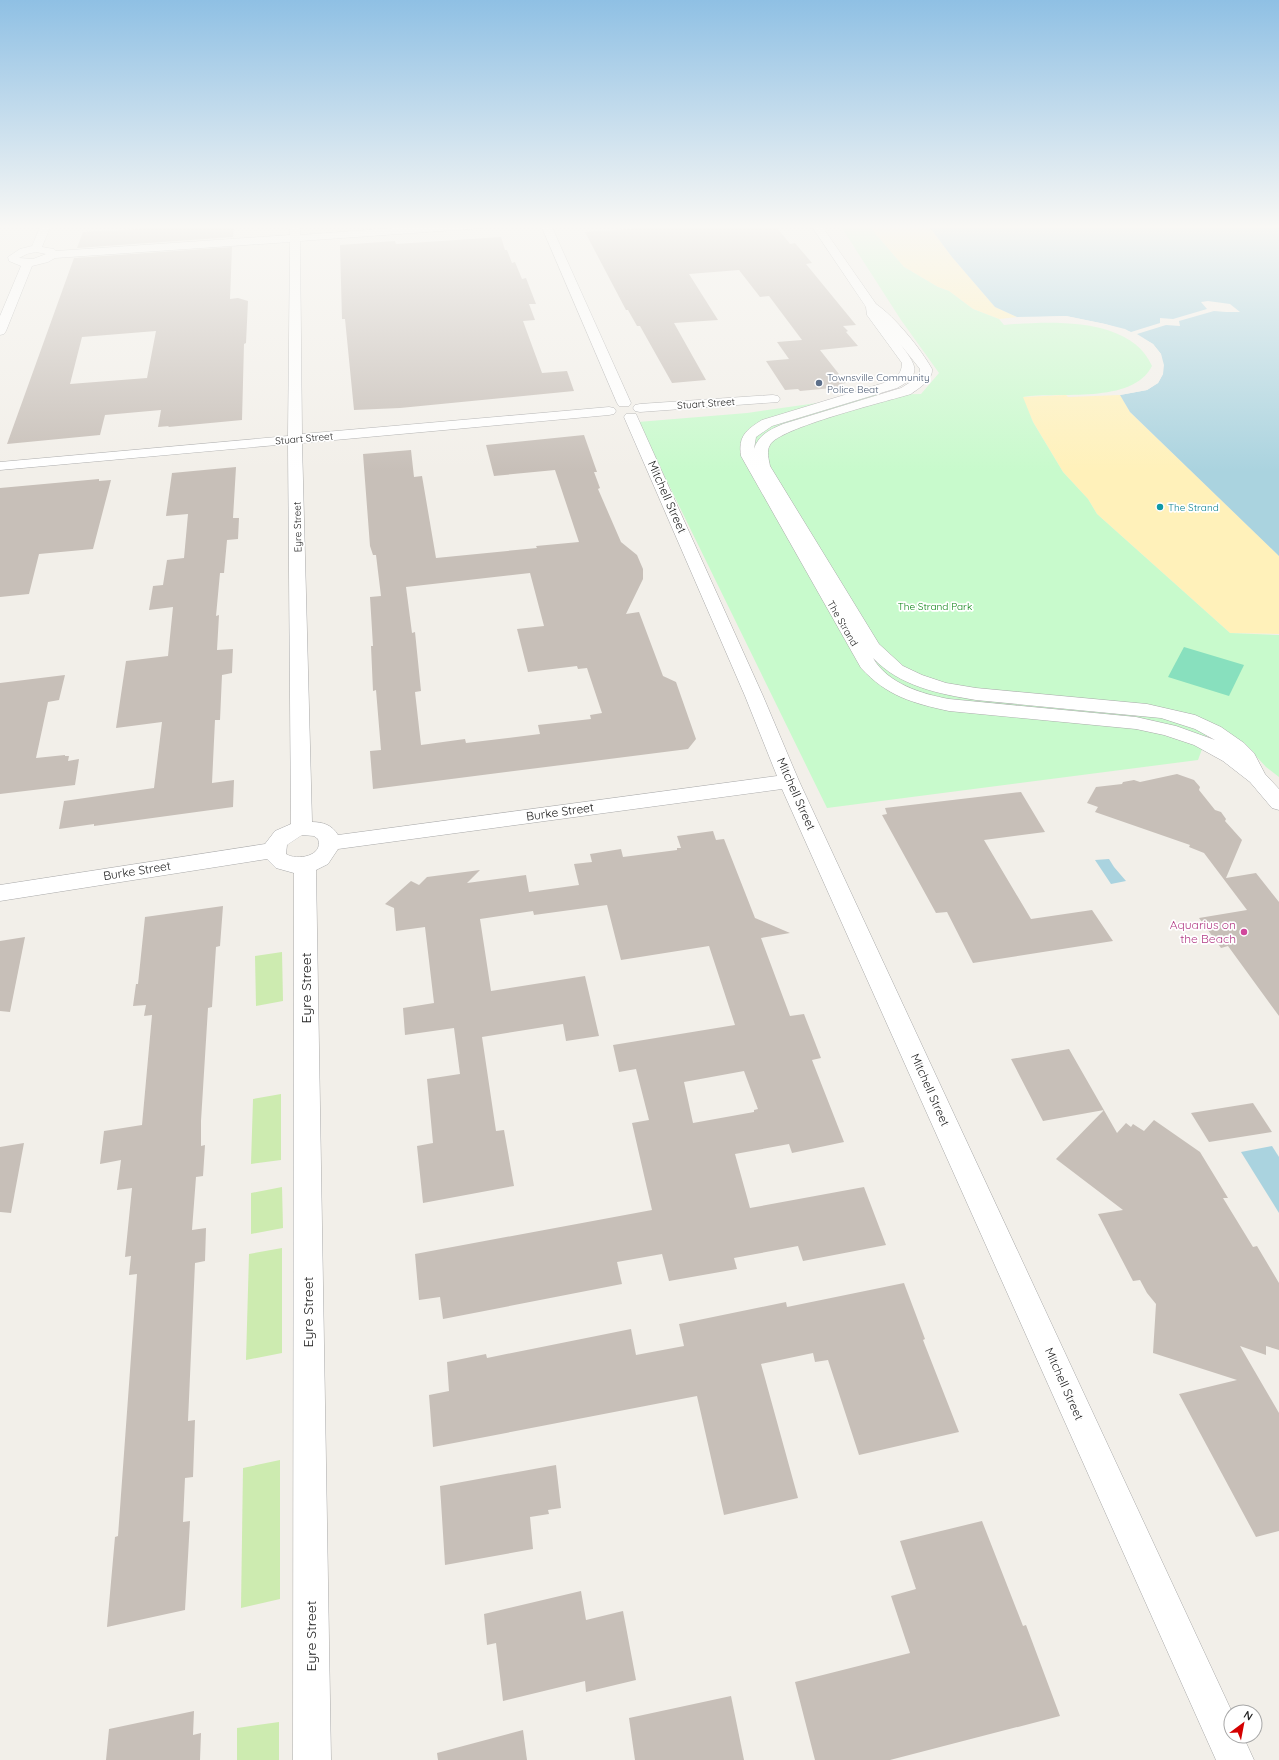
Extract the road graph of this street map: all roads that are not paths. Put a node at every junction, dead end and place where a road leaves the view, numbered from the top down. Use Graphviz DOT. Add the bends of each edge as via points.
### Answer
graph roads {
  1 [pos="10,307"];
  2 [pos="295,307"];
  3 [pos="582,307"];
  4 [pos="872,307"];
  5 [pos="0,331"];
  6 [pos="773,399"];
  7 [pos="626,410"];
  8 [pos="295,439"];
  9 [pos="0,466"];
  10 [pos="789,780"];
  11 [pos="1279,803"];
  12 [pos="302,828"];
  13 [pos="330,843"];
  14 [pos="274,850"];
  15 [pos="305,865"];
  16 [pos="0,893"];
  17 [pos="312,1760"];
  18 [pos="1235,1760"];
  1 -- 5 [label="street"];
  2 -- 8 [label="street, Eyre Street"];
  3 -- 7 [label="street, Mitchell Street"];
  4 -- 11 [label="street, The Strand" via="873,315 908,363 907,374 892,385 767,423 750,435 746,448 748,456 867,664 887,684 925,700 949,705 1162,727 1203,741 1222,751 1257,777"];
  6 -- 7 [label="street, Stuart Street"];
  7 -- 8 [label="street, Stuart Street"];
  7 -- 10 [label="street, Mitchell Street"];
  8 -- 9 [label="street, Stuart Street"];
  8 -- 12 [label="street, Eyre Street"];
  10 -- 13 [label="street, Burke Street"];
  10 -- 18 [label="street, Mitchell Street"];
  12 -- 13 [label="street" via="324,832"];
  12 -- 14 [label="street" via="285,834"];
  13 -- 15 [label="street" via="326,854"];
  14 -- 15 [label="street" via="280,861 296,866"];
  14 -- 16 [label="street, Burke Street"];
  15 -- 17 [label="street, Eyre Street"];
}
